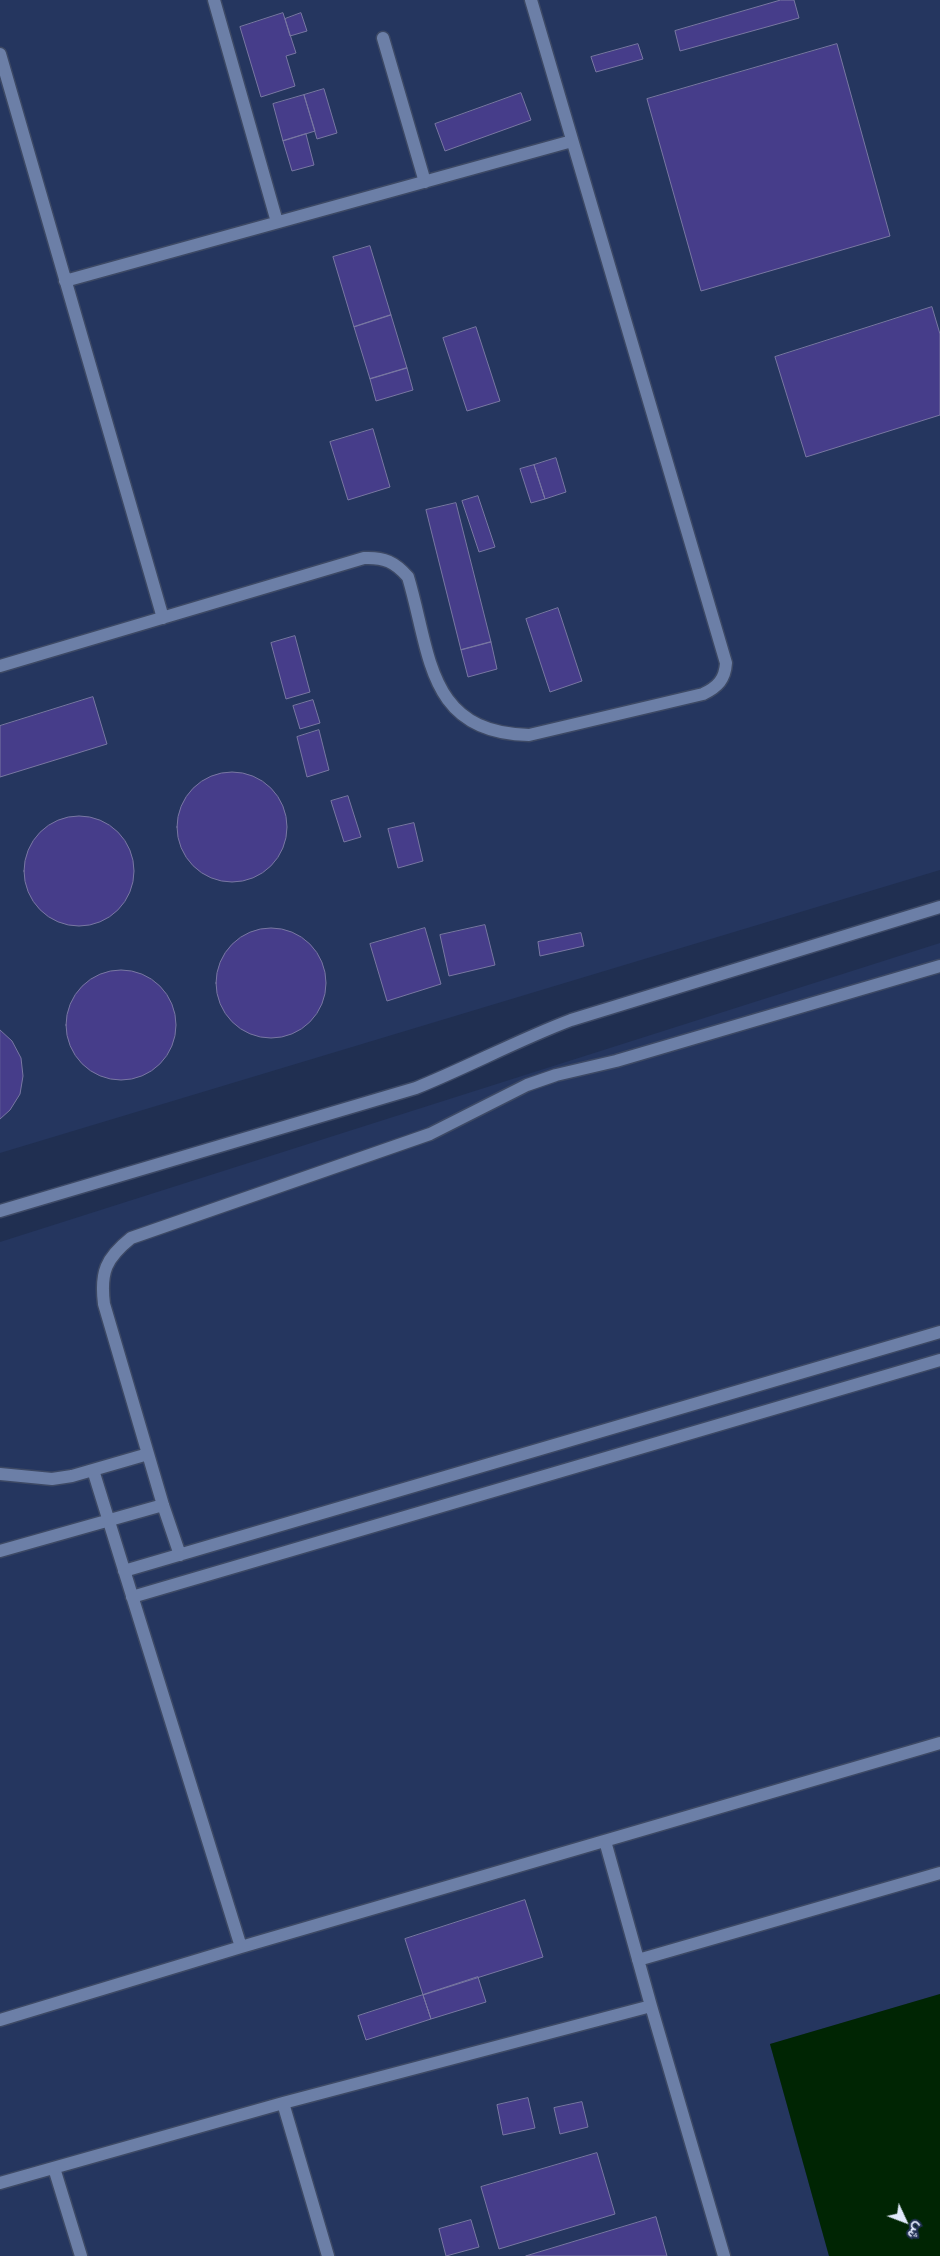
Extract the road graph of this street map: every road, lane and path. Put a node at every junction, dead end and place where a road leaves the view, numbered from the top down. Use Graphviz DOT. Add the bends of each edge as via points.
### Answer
graph roads {
  1 [pos="214,0"];
  2 [pos="530,0"];
  3 [pos="383,38"];
  4 [pos="0,54"];
  5 [pos="572,141"];
  6 [pos="425,182"];
  7 [pos="277,222"];
  8 [pos="65,281"];
  9 [pos="162,618"];
  10 [pos="0,666"];
  11 [pos="940,907"];
  12 [pos="940,966"];
  13 [pos="0,1211"];
  14 [pos="940,1332"];
  15 [pos="940,1360"];
  16 [pos="148,1454"];
  17 [pos="93,1470"];
  18 [pos="0,1474"];
  19 [pos="163,1505"];
  20 [pos="109,1521"];
  21 [pos="0,1551"];
  22 [pos="180,1555"];
  23 [pos="124,1571"];
  24 [pos="132,1597"];
  25 [pos="940,1743"];
  26 [pos="605,1841"];
  27 [pos="940,1873"];
  28 [pos="241,1947"];
  29 [pos="638,1960"];
  30 [pos="650,2006"];
  31 [pos="0,2020"];
  32 [pos="283,2103"];
  33 [pos="54,2168"];
  34 [pos="0,2183"];
  35 [pos="81,2256"];
  36 [pos="328,2256"];
  37 [pos="724,2256"];
  1 -- 7 [label="lane"];
  2 -- 5 [label="lane"];
  3 -- 6 [label="lane"];
  4 -- 8 [label="lane"];
  5 -- 6 [label="lane"];
  5 -- 9 [label="lane" via="726,663 718,685 703,694 529,735 488,730 454,707 441,691 432,672 408,577 395,564 377,558 364,558"];
  6 -- 7 [label="lane"];
  7 -- 8 [label="lane"];
  8 -- 9 [label="lane"];
  9 -- 10 [label="lane"];
  11 -- 13 [label="lane" via="571,1020 416,1088"];
  12 -- 16 [label="lane" via="616,1061 556,1075 520,1089 430,1134 131,1238 116,1250 106,1266 102,1285 104,1304"];
  14 -- 22 [label="lane"];
  15 -- 24 [label="lane"];
  16 -- 17 [label="lane"];
  16 -- 19 [label="lane"];
  17 -- 18 [label="lane" via="52,1479"];
  17 -- 20 [label="lane"];
  19 -- 20 [label="lane"];
  19 -- 22 [label="lane"];
  20 -- 21 [label="lane"];
  20 -- 23 [label="lane"];
  22 -- 23 [label="lane"];
  23 -- 24 [label="lane"];
  24 -- 28 [label="lane"];
  25 -- 26 [label="lane"];
  26 -- 28 [label="lane"];
  26 -- 29 [label="lane"];
  27 -- 29 [label="lane"];
  28 -- 31 [label="lane"];
  29 -- 30 [label="lane"];
  30 -- 32 [label="lane"];
  30 -- 37 [label="lane"];
  32 -- 33 [label="lane"];
  32 -- 36 [label="lane"];
  33 -- 34 [label="lane"];
  33 -- 35 [label="lane"];
}
